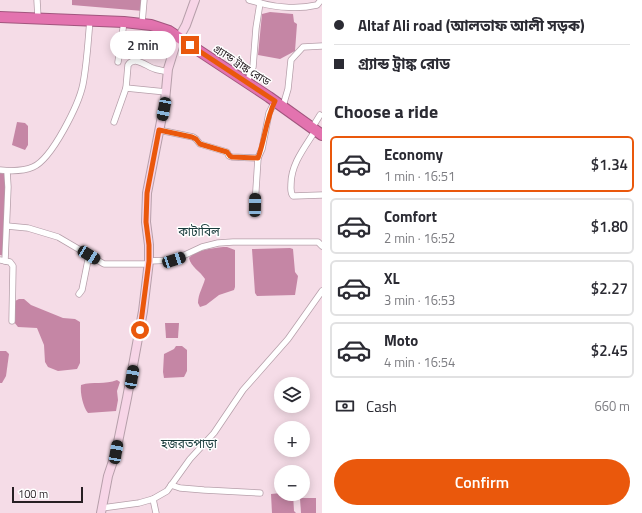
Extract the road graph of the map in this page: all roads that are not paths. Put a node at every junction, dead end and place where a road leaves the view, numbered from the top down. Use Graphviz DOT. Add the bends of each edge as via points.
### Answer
graph roads {
  1 [pos="37,0"];
  2 [pos="144,0"];
  3 [pos="195,0"];
  4 [pos="250,0"];
  5 [pos="260,3"];
  6 [pos="281,3"];
  7 [pos="320,3"];
  8 [pos="0,17"];
  9 [pos="38,18"];
  10 [pos="90,20"];
  11 [pos="124,22"];
  12 [pos="142,23"];
  13 [pos="179,37"];
  14 [pos="322,46"];
  15 [pos="118,62"];
  16 [pos="168,72"];
  17 [pos="247,82"];
  18 [pos="126,88"];
  19 [pos="166,92"];
  20 [pos="279,104"];
  21 [pos="320,115"];
  22 [pos="114,122"];
  23 [pos="159,130"];
  24 [pos="316,131"];
  25 [pos="258,158"];
  26 [pos="0,170"];
  27 [pos="7,171"];
  28 [pos="322,195"];
  29 [pos="255,205"];
  30 [pos="7,226"];
  31 [pos="322,246"];
  32 [pos="89,255"];
  33 [pos="3,261"];
  34 [pos="149,263"];
  35 [pos="322,291"];
  36 [pos="79,294"];
  37 [pos="12,321"];
  38 [pos="171,485"];
  39 [pos="260,493"];
  40 [pos="153,499"];
  41 [pos="101,511"];
  42 [pos="156,513"];
  1 -- 9 [label="street"];
  2 -- 12 [label="street"];
  3 -- 13 [label="main road"];
  4 -- 5 [label="street"];
  5 -- 6 [label="street"];
  5 -- 17 [label="street" via="253,67"];
  6 -- 7 [label="street" via="305,7"];
  8 -- 9 [label="highway, গ্র্যান্ড ট্রাঙ্ক রোড"];
  9 -- 10 [label="highway, গ্র্যান্ড ট্রাঙ্ক রোড"];
  10 -- 11 [label="highway, গ্র্যান্ড ট্রাঙ্ক রোড"];
  10 -- 27 [label="street" via="85,73 72,114 56,143 38,165 28,169"];
  11 -- 12 [label="highway, গ্র্যান্ড ট্রাঙ্ক রোড"];
  11 -- 15 [label="street"];
  12 -- 13 [label="highway, গ্র্যান্ড ট্রাঙ্ক রোড" via="159,27"];
  13 -- 16 [label="main road"];
  13 -- 17 [label="highway, গ্র্যান্ড ট্রাঙ্ক রোড"];
  14 -- 20 [label="street" via="304,47 292,58 288,88"];
  16 -- 18 [label="street" via="132,61 128,65"];
  16 -- 19 [label="main road"];
  17 -- 20 [label="highway, গ্র্যান্ড ট্রাঙ্ক রোড"];
  18 -- 19 [label="street"];
  18 -- 22 [label="street"];
  19 -- 23 [label="main road"];
  20 -- 24 [label="highway, গ্র্যান্ড ট্রাঙ্ক রোড"];
  20 -- 25 [label="street" via="269,113"];
  21 -- 24 [label="street"];
  23 -- 25 [label="street" via="192,137 200,144 227,152 232,157"];
  23 -- 34 [label="main road" via="146,201"];
  24 -- 28 [label="street" via="296,162 291,179 291,192 293,196"];
  25 -- 29 [label="street"];
  26 -- 27 [label="street"];
  27 -- 30 [label="street"];
  30 -- 32 [label="street" via="28,228 58,237"];
  30 -- 33 [label="street"];
  31 -- 34 [label="street" via="318,242 218,243 202,247 174,260"];
  32 -- 34 [label="street" via="107,265"];
  32 -- 36 [label="street"];
  33 -- 37 [label="street" via="13,266"];
  34 -- 41 [label="main road" via="129,391"];
  35 -- 38 [label="street" via="288,339 244,390"];
  38 -- 39 [label="street" via="196,490"];
  38 -- 40 [label="street" via="167,491"];
  40 -- 41 [label="street"];
  40 -- 42 [label="street"];
}
